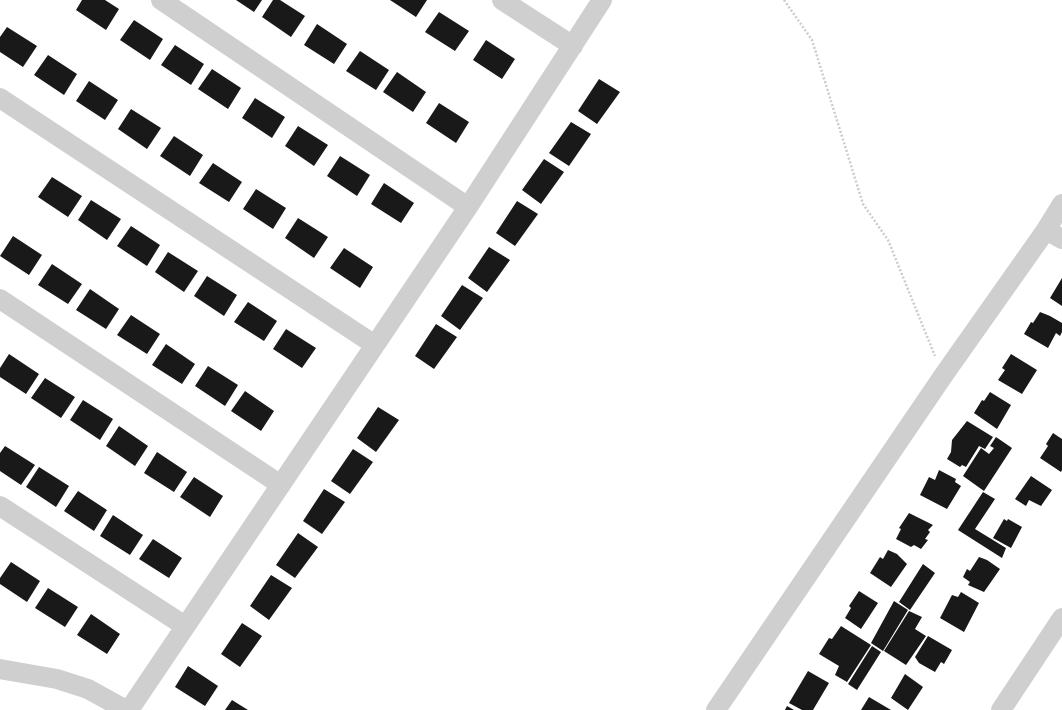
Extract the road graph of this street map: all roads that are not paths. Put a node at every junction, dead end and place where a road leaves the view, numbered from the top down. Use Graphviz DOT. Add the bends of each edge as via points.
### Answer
graph roads {
  1 [pos="162,0"];
  2 [pos="502,0"];
  3 [pos="602,0"];
  4 [pos="573,46"];
  5 [pos="0,98"];
  6 [pos="1062,204"];
  7 [pos="468,207"];
  8 [pos="1054,234"];
  9 [pos="0,299"];
  10 [pos="375,345"];
  11 [pos="281,485"];
  12 [pos="0,506"];
  13 [pos="1062,618"];
  14 [pos="185,626"];
  15 [pos="0,668"];
  16 [pos="128,710"];
  17 [pos="716,710"];
  18 [pos="1001,710"];
  1 -- 7 [label="street"];
  2 -- 4 [label="street"];
  3 -- 4 [label="street"];
  4 -- 7 [label="street"];
  5 -- 10 [label="street"];
  6 -- 8 [label="street"];
  7 -- 10 [label="street"];
  8 -- 17 [label="street" via="942,376"];
  9 -- 11 [label="street"];
  10 -- 11 [label="street"];
  11 -- 14 [label="street"];
  12 -- 14 [label="street"];
  13 -- 18 [label="street"];
  14 -- 16 [label="street"];
  15 -- 16 [label="street" via="57,679 88,689"];
}
